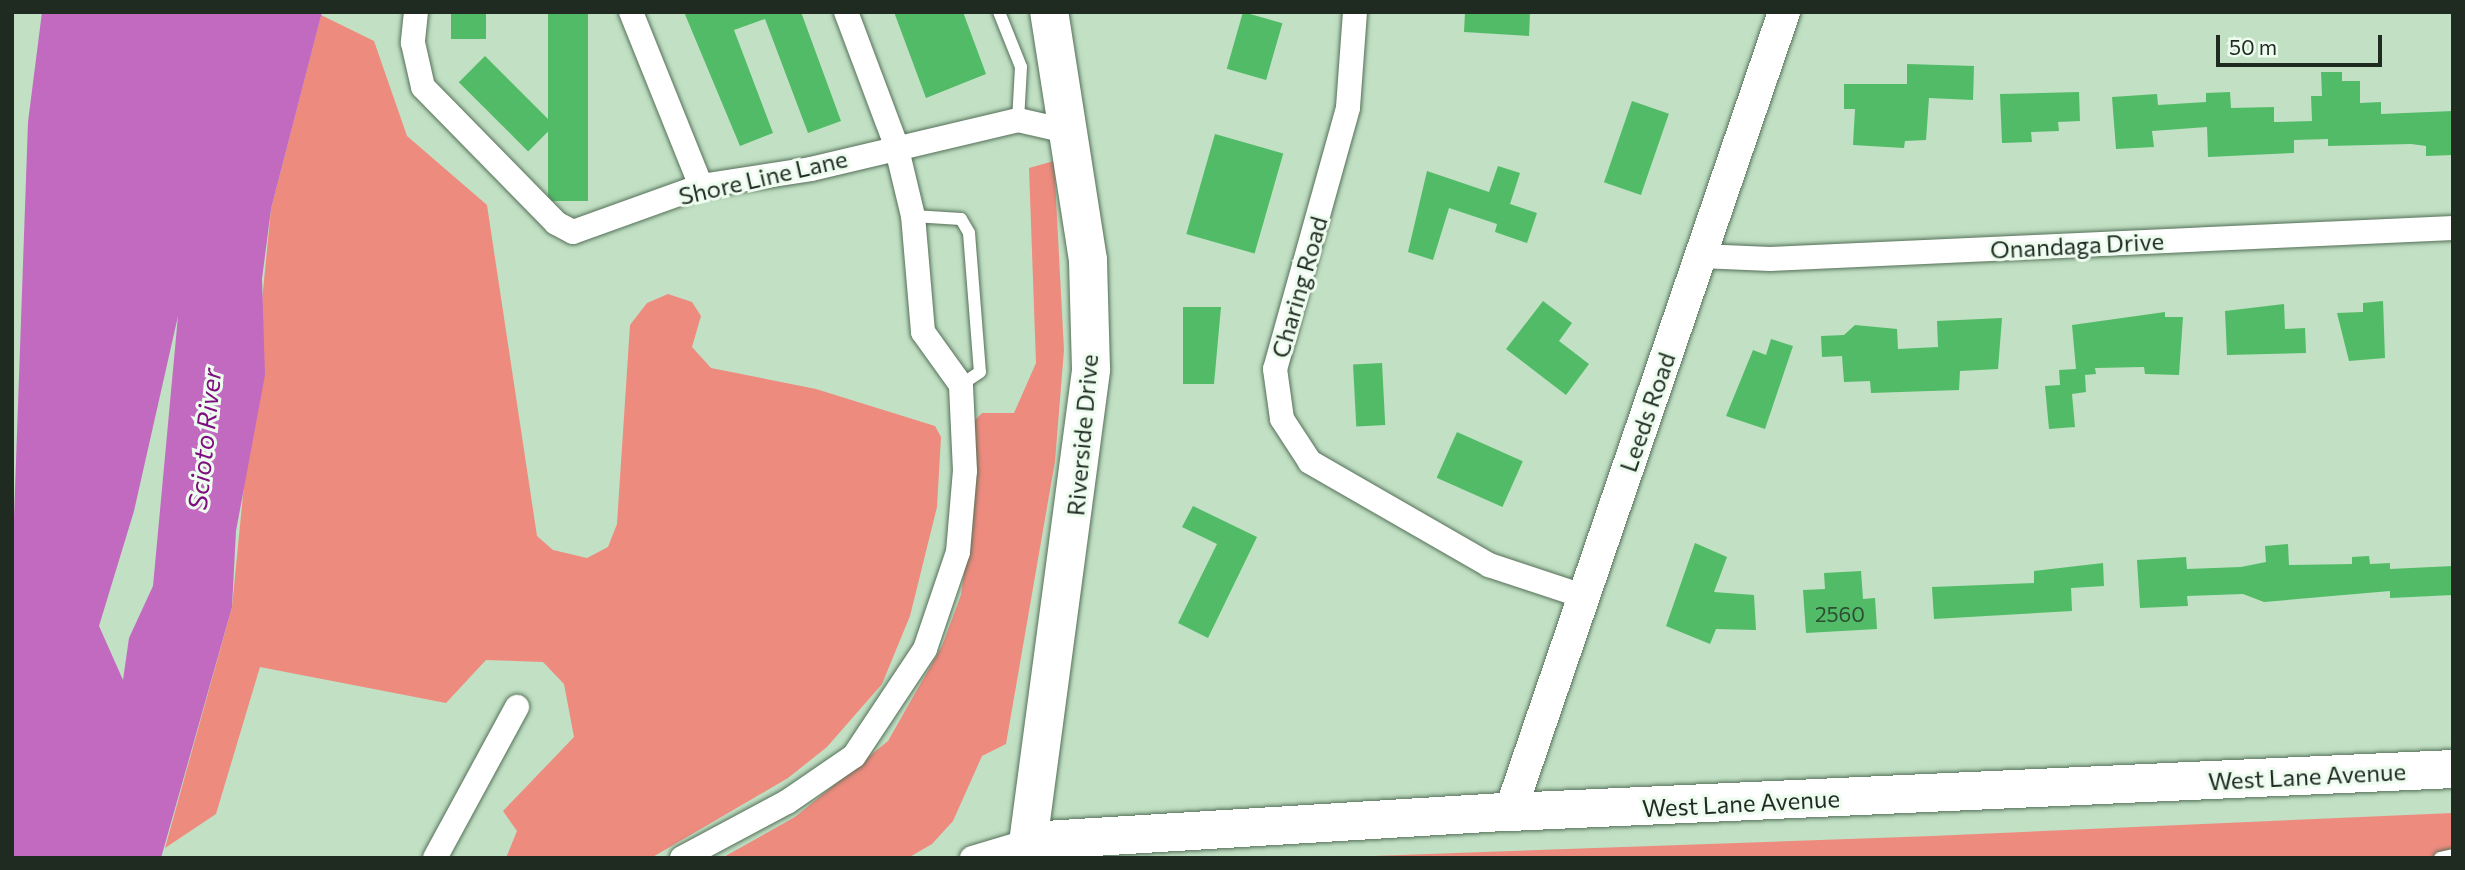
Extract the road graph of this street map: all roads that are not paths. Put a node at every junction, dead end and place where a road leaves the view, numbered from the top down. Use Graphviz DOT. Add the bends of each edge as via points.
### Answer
graph roads {
  1 [pos="416,12"];
  2 [pos="631,12"];
  3 [pos="846,12"];
  4 [pos="999,12"];
  5 [pos="1049,12"];
  6 [pos="1355,12"];
  7 [pos="1784,12"];
  8 [pos="1018,120"];
  9 [pos="1071,132"];
  10 [pos="896,145"];
  11 [pos="701,186"];
  12 [pos="913,216"];
  13 [pos="2453,228"];
  14 [pos="1701,256"];
  15 [pos="961,385"];
  16 [pos="1583,596"];
  17 [pos="517,707"];
  18 [pos="2453,769"];
  19 [pos="1510,812"];
  20 [pos="1027,849"];
  21 [pos="2453,855"];
  22 [pos="435,858"];
  23 [pos="681,858"];
  24 [pos="972,858"];
  25 [pos="2440,858"];
  1 -- 11 [label="street, Shore Line Lane" via="413,43 423,87 564,230 583,230"];
  2 -- 11 [label="street"];
  3 -- 10 [label="street"];
  4 -- 8 [label="lane" via="1021,67"];
  5 -- 9 [label="main road, Riverside Drive"];
  6 -- 16 [label="street, Charing Road" via="1348,108 1275,369 1282,419 1310,462 1489,565"];
  7 -- 14 [label="street, Leeds Road"];
  8 -- 9 [label="street, Shore Line Lane"];
  8 -- 10 [label="street, Shore Line Lane"];
  9 -- 20 [label="main road, Riverside Drive" via="1088,260 1091,369"];
  10 -- 11 [label="street, Shore Line Lane" via="811,169"];
  10 -- 12 [label="street"];
  12 -- 15 [label="street" via="923,332"];
  12 -- 15 [label="lane" via="961,219 969,233 980,372"];
  13 -- 14 [label="street, Onandaga Drive" via="1770,260"];
  14 -- 16 [label="street, Leeds Road"];
  15 -- 23 [label="street" via="965,471 958,552 925,649 894,702 853,756 787,802"];
  16 -- 19 [label="street, Leeds Road"];
  17 -- 22 [label="street"];
  18 -- 19 [label="main road, West Lane Avenue"];
  19 -- 20 [label="main road, West Lane Avenue"];
  20 -- 24 [label="street"];
  21 -- 25 [label="lane"];
}
